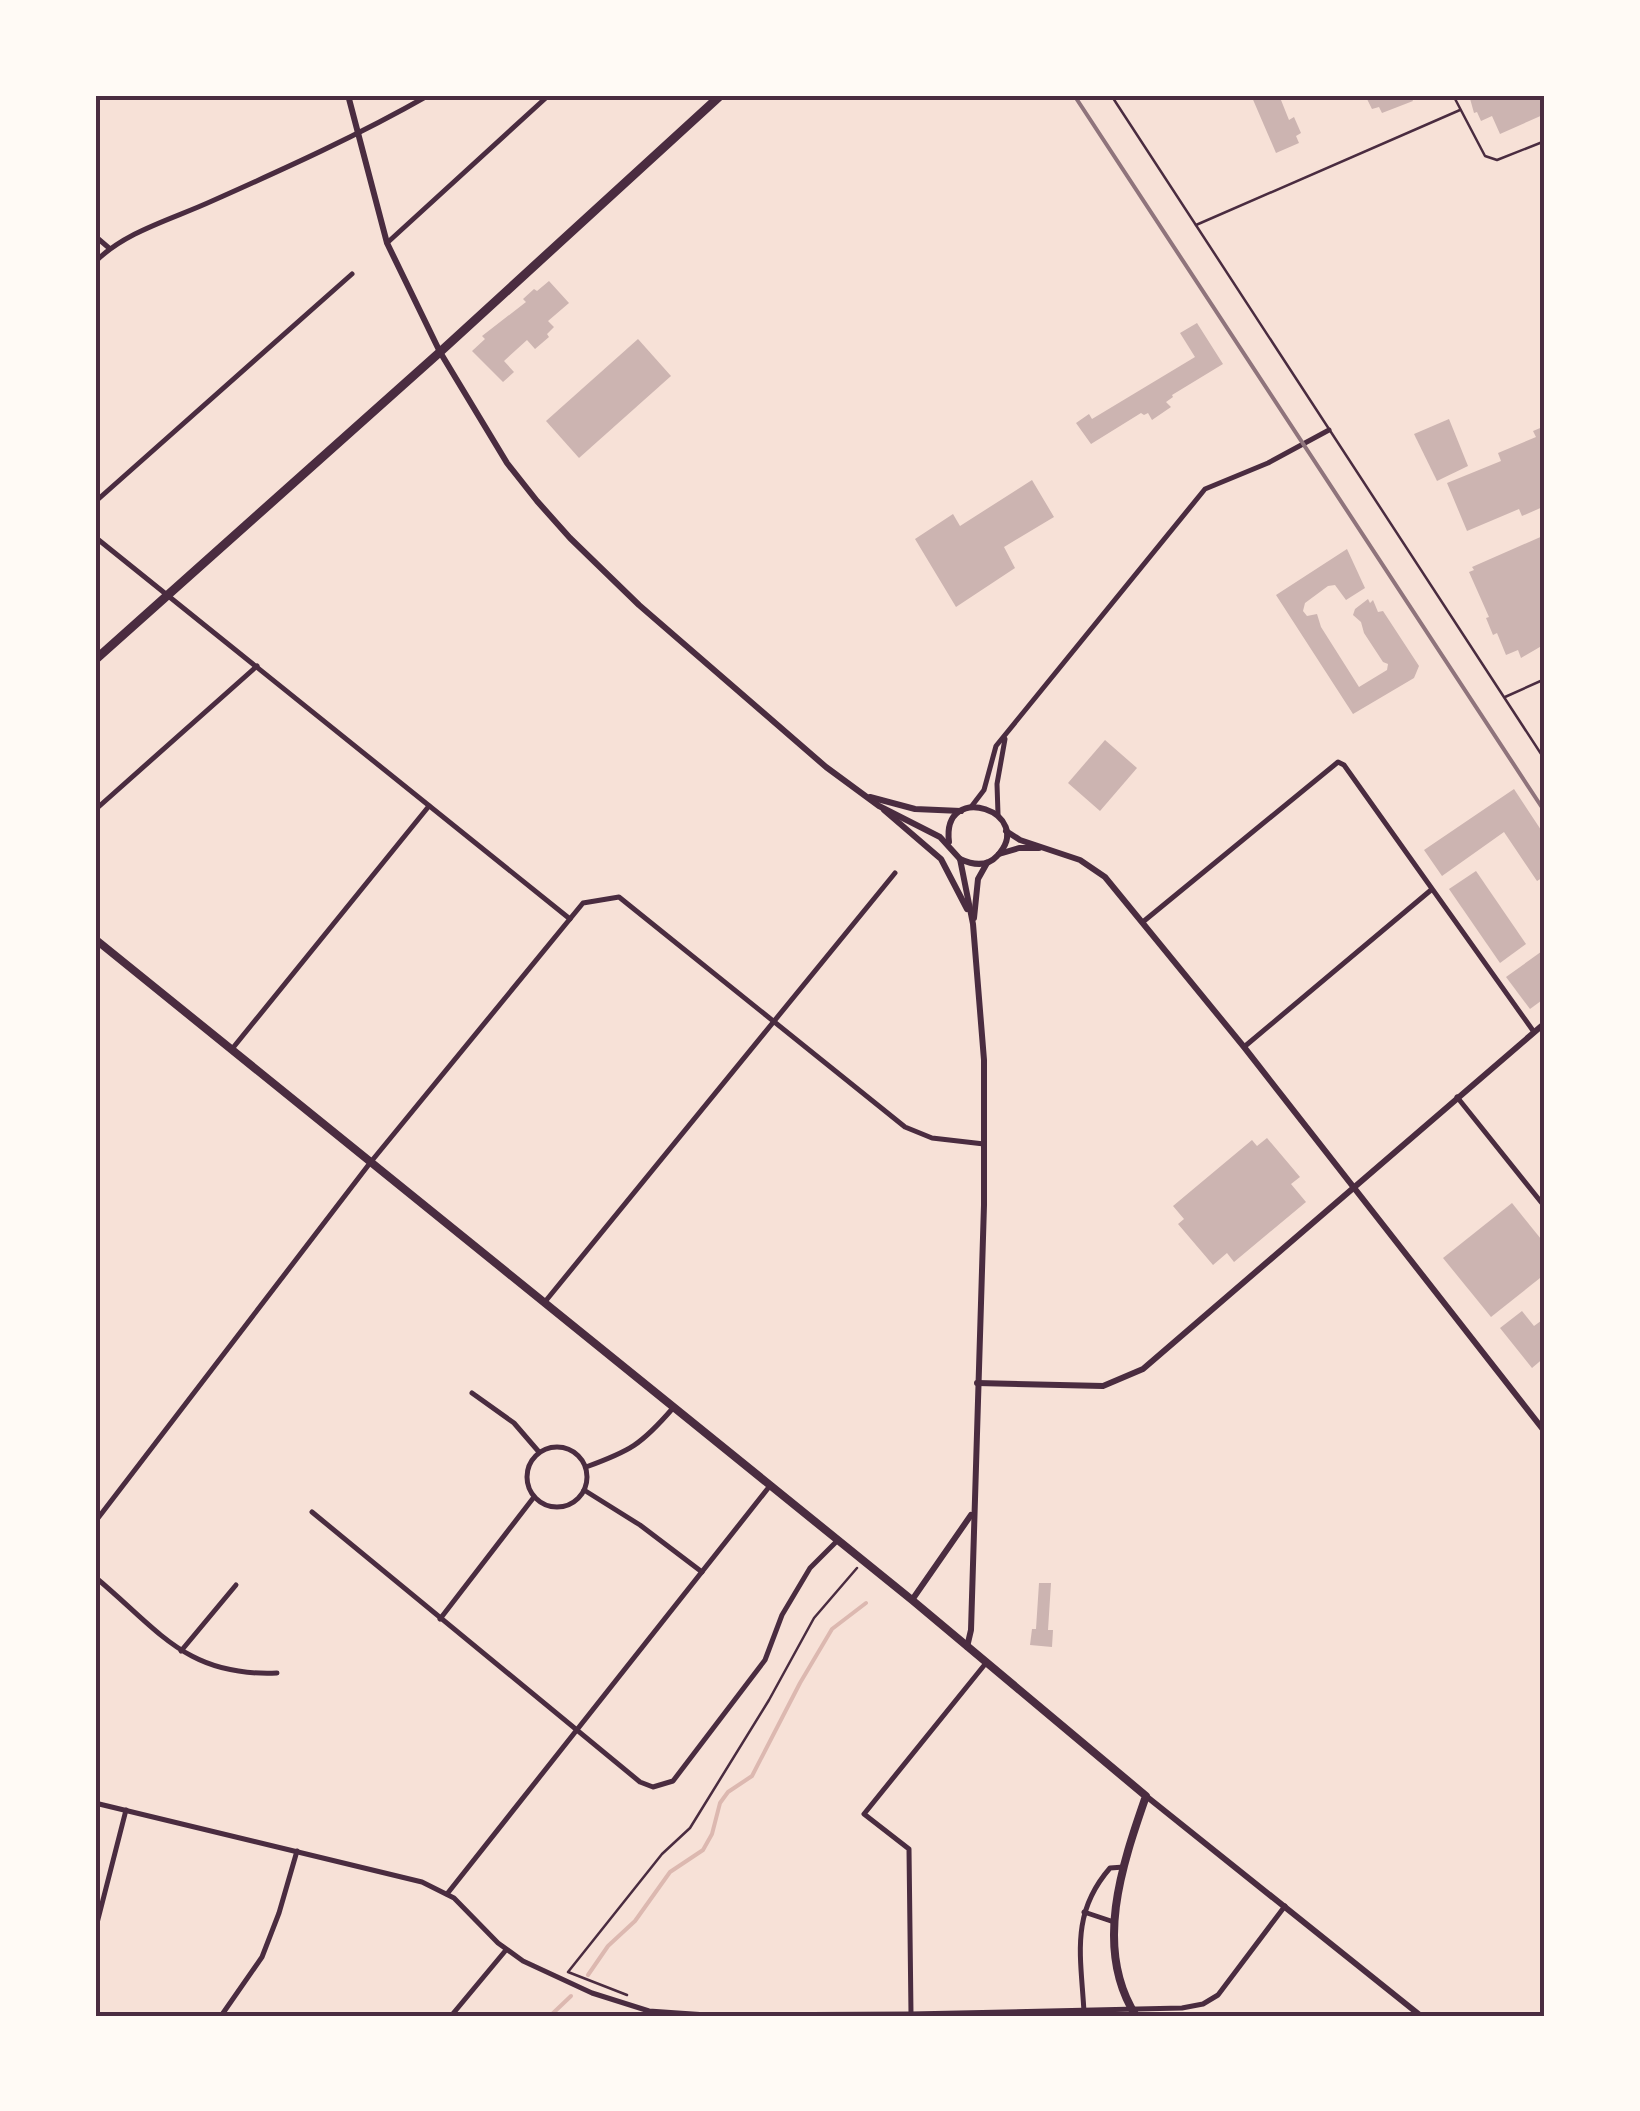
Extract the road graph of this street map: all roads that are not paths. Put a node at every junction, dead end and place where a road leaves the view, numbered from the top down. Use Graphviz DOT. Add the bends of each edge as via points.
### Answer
graph roads {
  1 [pos="348,95"];
  2 [pos="429,95"];
  3 [pos="549,95"];
  4 [pos="720,95"];
  5 [pos="1111,95"];
  6 [pos="1453,95"];
  7 [pos="1460,110"];
  8 [pos="356,136"];
  9 [pos="1545,141"];
  10 [pos="1196,225"];
  11 [pos="95,236"];
  12 [pos="387,242"];
  13 [pos="109,248"];
  14 [pos="95,262"];
  15 [pos="352,274"];
  16 [pos="440,352"];
  17 [pos="1328,430"];
  18 [pos="95,502"];
  19 [pos="95,536"];
  20 [pos="168,594"];
  21 [pos="95,660"];
  22 [pos="257,666"];
  23 [pos="1545,679"];
  24 [pos="1504,697"];
  25 [pos="1005,738"];
  26 [pos="1545,760"];
  27 [pos="864,795"];
  28 [pos="430,806"];
  29 [pos="879,806"];
  30 [pos="971,807"];
  31 [pos="95,810"];
  32 [pos="962,810"];
  33 [pos="998,814"];
  34 [pos="1006,831"];
  35 [pos="950,844"];
  36 [pos="1055,849"];
  37 [pos="999,854"];
  38 [pos="960,859"];
  39 [pos="988,862"];
  40 [pos="895,873"];
  41 [pos="1431,890"];
  42 [pos="570,919"];
  43 [pos="972,920"];
  44 [pos="1144,921"];
  45 [pos="95,939"];
  46 [pos="773,1020"];
  47 [pos="1545,1023"];
  48 [pos="1534,1032"];
  49 [pos="1244,1047"];
  50 [pos="232,1048"];
  51 [pos="1457,1097"];
  52 [pos="984,1144"];
  53 [pos="370,1163"];
  54 [pos="1352,1186"];
  55 [pos="1542,1198"];
  56 [pos="1545,1207"];
  57 [pos="544,1303"];
  58 [pos="977,1383"];
  59 [pos="472,1393"];
  60 [pos="672,1408"];
  61 [pos="1545,1432"];
  62 [pos="539,1452"];
  63 [pos="586,1467"];
  64 [pos="769,1487"];
  65 [pos="584,1490"];
  66 [pos="534,1497"];
  67 [pos="312,1512"];
  68 [pos="972,1514"];
  69 [pos="95,1522"];
  70 [pos="837,1541"];
  71 [pos="702,1572"];
  72 [pos="95,1578"];
  73 [pos="236,1585"];
  74 [pos="912,1600"];
  75 [pos="440,1619"];
  76 [pos="966,1647"];
  77 [pos="181,1650"];
  78 [pos="986,1663"];
  79 [pos="278,1673"];
  80 [pos="577,1729"];
  81 [pos="1146,1796"];
  82 [pos="95,1803"];
  83 [pos="126,1810"];
  84 [pos="297,1851"];
  85 [pos="1124,1867"];
  86 [pos="447,1894"];
  87 [pos="1285,1906"];
  88 [pos="1084,1912"];
  89 [pos="1114,1922"];
  90 [pos="95,1931"];
  91 [pos="506,1950"];
  92 [pos="1084,2012"];
  93 [pos="910,2014"];
  94 [pos="1134,2014"];
  95 [pos="221,2016"];
  96 [pos="451,2016"];
  97 [pos="1421,2016"];
  1 -- 8 [label="street"];
  2 -- 8 [label="street"];
  3 -- 12 [label="street"];
  4 -- 16 [label="main road"];
  5 -- 10 [label="lane"];
  6 -- 7 [label="lane"];
  7 -- 9 [label="lane" via="1485,156 1497,160"];
  7 -- 10 [label="lane"];
  8 -- 12 [label="street"];
  8 -- 13 [label="street"];
  10 -- 17 [label="lane"];
  11 -- 13 [label="street"];
  12 -- 16 [label="street"];
  13 -- 14 [label="street"];
  15 -- 18 [label="street"];
  16 -- 20 [label="main road"];
  16 -- 27 [label="street" via="507,463 570,538 744,698"];
  17 -- 24 [label="lane"];
  17 -- 25 [label="street" via="1205,488"];
  19 -- 20 [label="street"];
  20 -- 21 [label="main road"];
  20 -- 22 [label="street"];
  22 -- 28 [label="street"];
  22 -- 31 [label="street"];
  23 -- 24 [label="lane"];
  24 -- 26 [label="lane"];
  25 -- 30 [label="street"];
  25 -- 33 [label="street"];
  27 -- 29 [label="street"];
  27 -- 32 [label="street" via="916,809"];
  28 -- 42 [label="street"];
  28 -- 50 [label="street"];
  29 -- 35 [label="street"];
  29 -- 43 [label="street" via="940,859"];
  30 -- 32 [label="street"];
  30 -- 33 [label="street"];
  32 -- 35 [label="street" via="950,825"];
  33 -- 34 [label="street"];
  34 -- 36 [label="street"];
  34 -- 37 [label="street"];
  35 -- 38 [label="street"];
  36 -- 37 [label="street"];
  36 -- 44 [label="street" via="1105,877"];
  37 -- 39 [label="street"];
  38 -- 39 [label="street"];
  38 -- 43 [label="street"];
  39 -- 43 [label="street" via="978,879"];
  40 -- 46 [label="street"];
  41 -- 44 [label="street" via="1338,762"];
  41 -- 48 [label="street"];
  41 -- 49 [label="street"];
  42 -- 46 [label="street" via="583,903 619,897"];
  42 -- 53 [label="street"];
  43 -- 52 [label="street"];
  44 -- 49 [label="street"];
  45 -- 50 [label="main road"];
  46 -- 52 [label="street" via="905,1128"];
  46 -- 57 [label="street"];
  47 -- 48 [label="street"];
  48 -- 51 [label="street"];
  49 -- 54 [label="street"];
  50 -- 53 [label="main road"];
  51 -- 54 [label="street"];
  51 -- 55 [label="street"];
  52 -- 58 [label="street"];
  53 -- 57 [label="main road"];
  53 -- 69 [label="street"];
  54 -- 58 [label="street" via="1127,1378 1103,1386"];
  54 -- 61 [label="street"];
  55 -- 56 [label="street"];
  57 -- 60 [label="main road"];
  58 -- 68 [label="street"];
  59 -- 62 [label="street" via="514,1423"];
  60 -- 63 [label="street" via="634,1448"];
  60 -- 64 [label="main road"];
  62 -- 63 [label="street" via="558,1446"];
  62 -- 66 [label="street" via="526,1475"];
  63 -- 65 [label="street"];
  64 -- 70 [label="main road"];
  64 -- 71 [label="street"];
  65 -- 66 [label="street" via="566,1506"];
  65 -- 71 [label="street"];
  66 -- 75 [label="street"];
  67 -- 75 [label="street"];
  68 -- 74 [label="street"];
  68 -- 76 [label="street"];
  70 -- 74 [label="main road"];
  70 -- 80 [label="street" via="810,1568 765,1660 673,1781 653,1787 640,1782"];
  71 -- 80 [label="street"];
  72 -- 77 [label="street"];
  73 -- 77 [label="street"];
  74 -- 76 [label="main road"];
  75 -- 80 [label="street"];
  76 -- 78 [label="main road"];
  77 -- 79 [label="street" via="217,1670"];
  78 -- 81 [label="main road"];
  78 -- 93 [label="street" via="864,1814 909,1849"];
  80 -- 86 [label="street"];
  81 -- 85 [label="main road"];
  81 -- 87 [label="street"];
  82 -- 83 [label="street"];
  83 -- 84 [label="street"];
  83 -- 90 [label="street"];
  84 -- 86 [label="street"];
  84 -- 95 [label="street" via="262,1957"];
  85 -- 88 [label="street" via="1110,1868"];
  85 -- 89 [label="main road"];
  86 -- 91 [label="street"];
  87 -- 94 [label="street" via="1218,1994 1203,2004"];
  87 -- 97 [label="street"];
  88 -- 89 [label="street"];
  88 -- 92 [label="street"];
  89 -- 94 [label="main road" via="1117,1964"];
  91 -- 93 [label="street" via="556,1977 649,2011"];
  91 -- 96 [label="street"];
  92 -- 93 [label="street"];
  92 -- 94 [label="street"];
}
